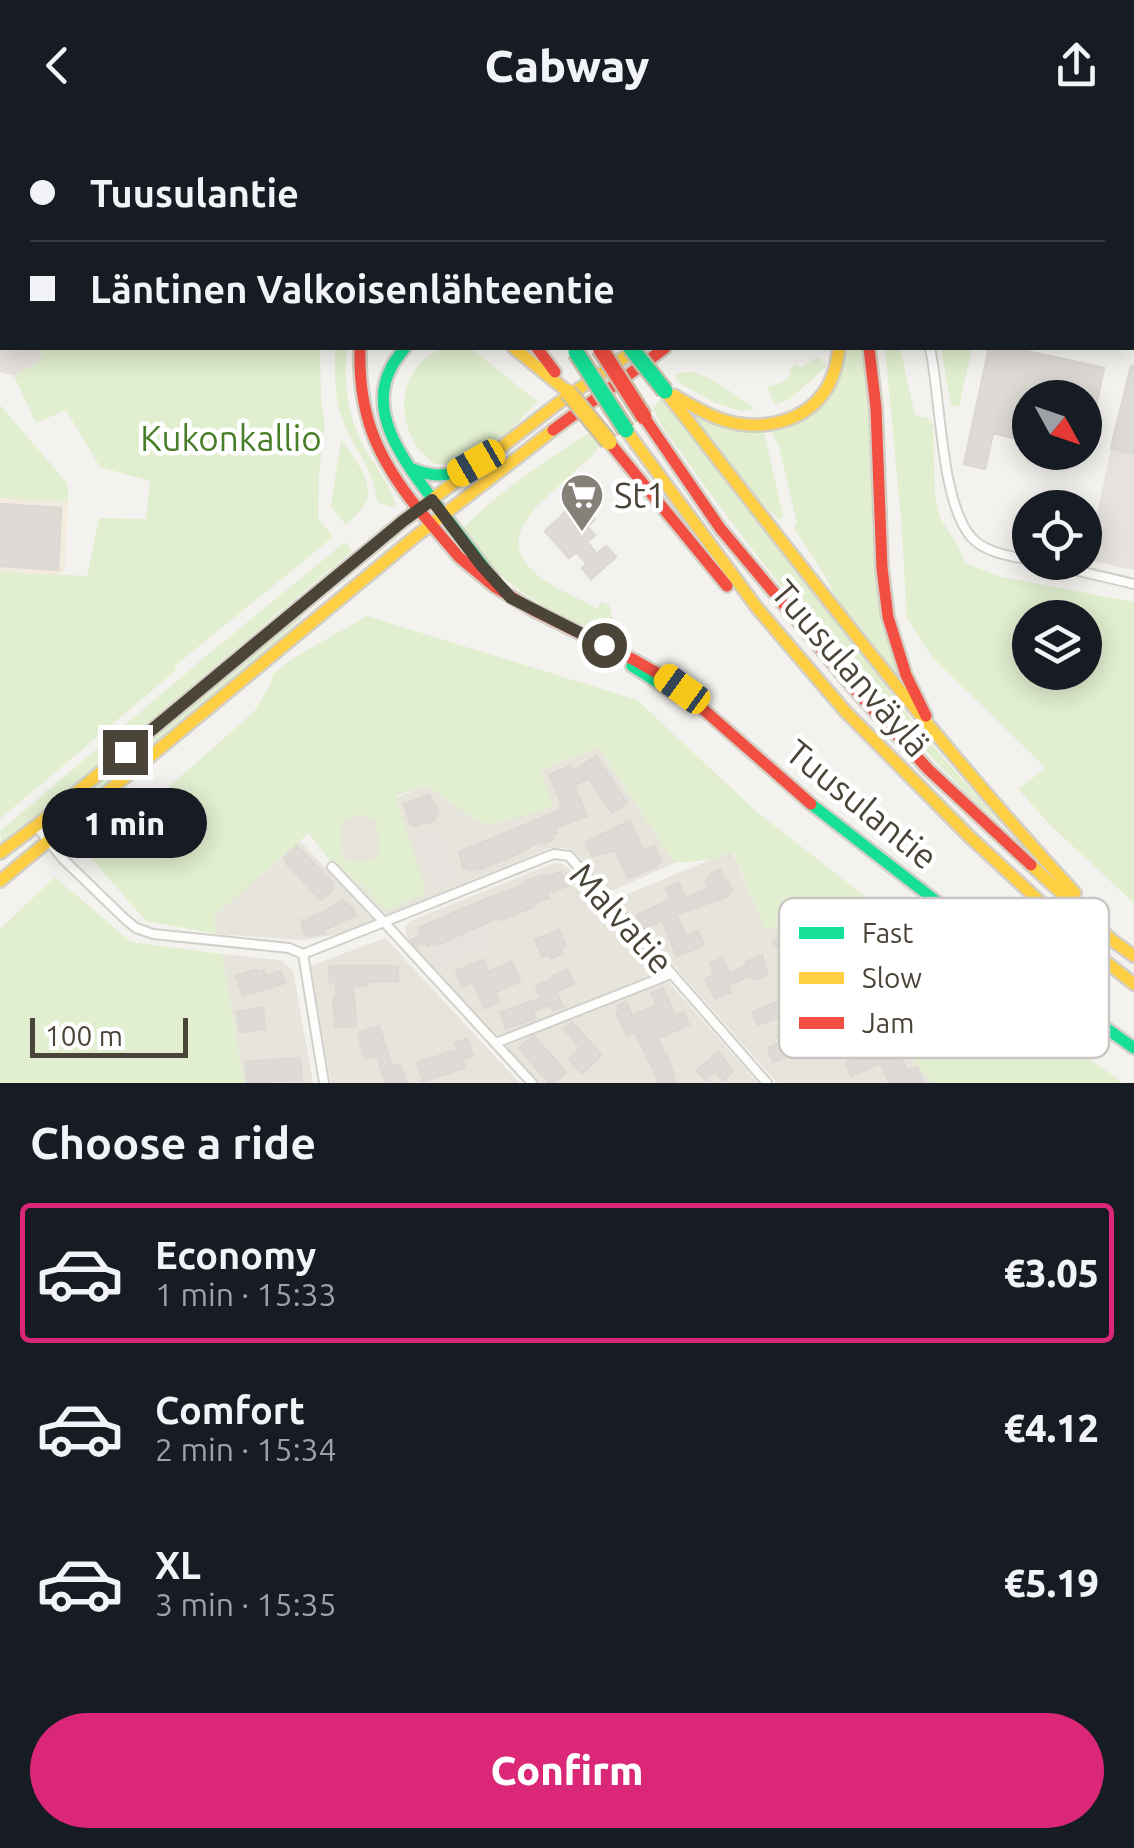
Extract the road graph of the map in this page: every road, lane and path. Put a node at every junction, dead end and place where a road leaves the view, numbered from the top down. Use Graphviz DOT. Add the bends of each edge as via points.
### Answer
graph roads {
  1 [pos="360,350"];
  2 [pos="403,350"];
  3 [pos="517,350"];
  4 [pos="538,350"];
  5 [pos="575,350"];
  6 [pos="601,350"];
  7 [pos="633,350"];
  8 [pos="635,350"];
  9 [pos="662,350"];
  10 [pos="839,350"];
  11 [pos="869,350"];
  12 [pos="930,350"];
  13 [pos="551,372"];
  14 [pos="665,391"];
  15 [pos="496,452"];
  16 [pos="409,466"];
  17 [pos="426,505"];
  18 [pos="444,514"];
  19 [pos="430,525"];
  20 [pos="1012,556"];
  21 [pos="1102,576"];
  22 [pos="1134,584"];
  23 [pos="511,598"];
  24 [pos="775,630"];
  25 [pos="952,757"];
  26 [pos="36,826"];
  27 [pos="48,841"];
  28 [pos="0,853"];
  29 [pos="332,868"];
  30 [pos="0,881"];
  31 [pos="932,898"];
  32 [pos="1035,898"];
  33 [pos="1066,898"];
  34 [pos="1079,898"];
  35 [pos="384,922"];
  36 [pos="1109,924"];
  37 [pos="1109,935"];
  38 [pos="1134,946"];
  39 [pos="303,954"];
  40 [pos="1134,956"];
  41 [pos="1109,964"];
  42 [pos="671,974"];
  43 [pos="1134,984"];
  44 [pos="1109,1030"];
  45 [pos="496,1043"];
  46 [pos="1134,1048"];
  47 [pos="324,1083"];
  48 [pos="532,1083"];
  49 [pos="768,1083"];
  1 -- 17 [label="main road" via="362,408 372,441"];
  2 -- 16 [label="main road" via="388,370 383,408"];
  3 -- 13 [label="main road"];
  4 -- 13 [label="main road"];
  5 -- 24 [label="main road, Tuusulanväylä, bridge" via="704,540"];
  6 -- 33 [label="main road, Tuusulanväylä, bridge" via="720,528 856,692"];
  7 -- 14 [label="main road, bridge"];
  8 -- 15 [label="main road"];
  9 -- 18 [label="main road"];
  10 -- 14 [label="main road" via="827,389 806,410 778,423 716,417"];
  11 -- 25 [label="main road" via="888,618 906,675"];
  12 -- 20 [label="street" via="949,488 962,523 974,540"];
  13 -- 24 [label="main road, bridge" via="732,591"];
  14 -- 25 [label="main road"];
  15 -- 16 [label="main road" via="446,477"];
  15 -- 17 [label="main road"];
  16 -- 17 [label="main road"];
  17 -- 18 [label="main road, Tuusulantie"];
  17 -- 19 [label="main road, Tuusulantie"];
  17 -- 26 [label="main road"];
  18 -- 19 [label="main road"];
  18 -- 23 [label="main road, Tuusulantie"];
  19 -- 23 [label="main road, Tuusulantie"];
  19 -- 27 [label="main road"];
  21 -- 22 [label="street"];
  23 -- 31 [label="main road, Tuusulantie" via="609,648 701,709"];
  24 -- 32 [label="main road, Tuusulanväylä" via="916,787"];
  25 -- 34 [label="main road"];
  26 -- 27 [label="street"];
  26 -- 28 [label="main road"];
  27 -- 30 [label="main road"];
  27 -- 39 [label="street" via="136,928"];
  29 -- 35 [label="street"];
  35 -- 39 [label="street"];
  35 -- 42 [label="street, Malvatie" via="562,854"];
  35 -- 45 [label="street"];
  36 -- 38 [label="main road"];
  37 -- 40 [label="main road, Tuusulanväylä, bridge"];
  39 -- 47 [label="street"];
  41 -- 43 [label="main road, Tuusulanväylä"];
  42 -- 45 [label="street"];
  42 -- 49 [label="street, Malvatie"];
  44 -- 46 [label="main road, Tuusulantie"];
  45 -- 48 [label="street"];
}
